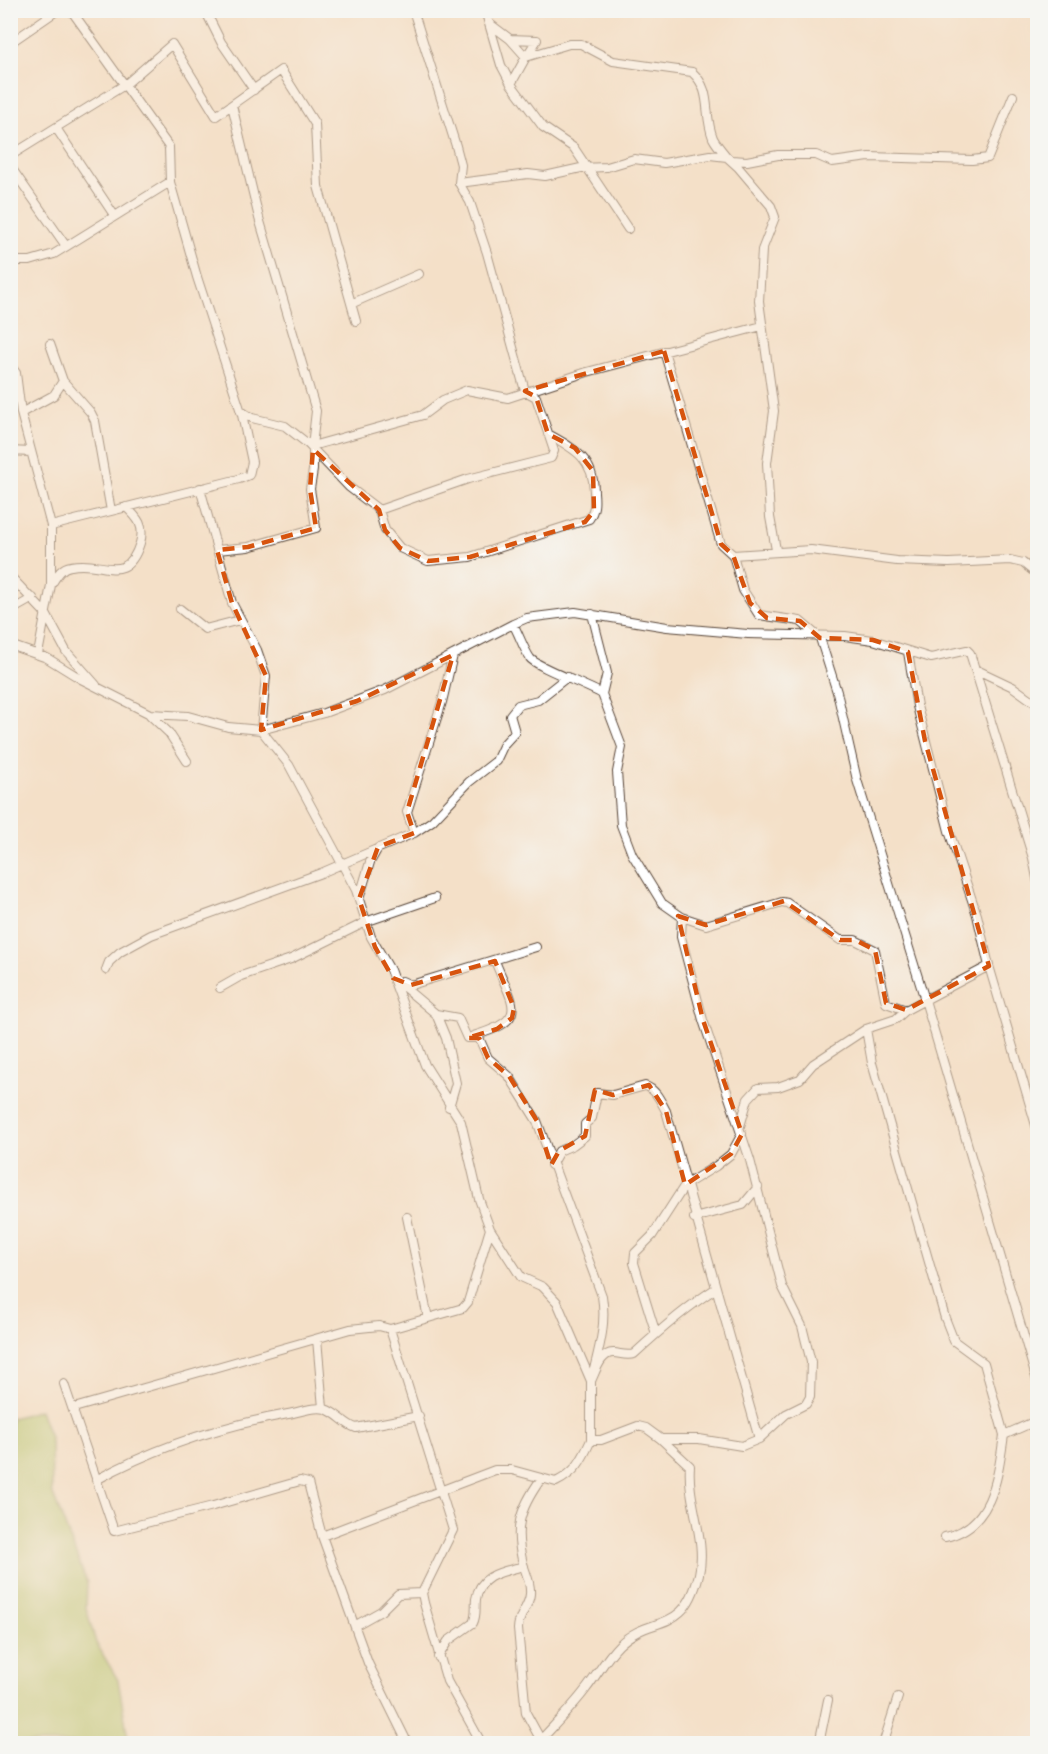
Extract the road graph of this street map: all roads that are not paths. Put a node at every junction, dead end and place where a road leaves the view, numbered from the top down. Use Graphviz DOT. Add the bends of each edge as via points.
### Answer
graph roads {
  1 [pos="71,10"];
  2 [pos="205,10"];
  3 [pos="413,10"];
  4 [pos="485,10"];
  5 [pos="52,12"];
  6 [pos="490,24"];
  7 [pos="510,39"];
  8 [pos="10,43"];
  9 [pos="526,57"];
  10 [pos="126,84"];
  11 [pos="511,84"];
  12 [pos="254,90"];
  13 [pos="1013,96"];
  14 [pos="232,105"];
  15 [pos="56,128"];
  16 [pos="10,156"];
  17 [pos="728,159"];
  18 [pos="10,166"];
  19 [pos="585,167"];
  20 [pos="170,182"];
  21 [pos="459,183"];
  22 [pos="114,215"];
  23 [pos="628,230"];
  24 [pos="66,246"];
  25 [pos="10,261"];
  26 [pos="419,274"];
  27 [pos="353,303"];
  28 [pos="356,321"];
  29 [pos="762,326"];
  30 [pos="50,344"];
  31 [pos="664,351"];
  32 [pos="10,365"];
  33 [pos="63,381"];
  34 [pos="525,391"];
  35 [pos="241,411"];
  36 [pos="21,413"];
  37 [pos="548,434"];
  38 [pos="313,449"];
  39 [pos="10,451"];
  40 [pos="31,452"];
  41 [pos="200,489"];
  42 [pos="126,507"];
  43 [pos="379,510"];
  44 [pos="111,511"];
  45 [pos="51,526"];
  46 [pos="217,550"];
  47 [pos="776,550"];
  48 [pos="733,555"];
  49 [pos="1038,575"];
  50 [pos="10,576"];
  51 [pos="51,585"];
  52 [pos="33,598"];
  53 [pos="180,609"];
  54 [pos="10,610"];
  55 [pos="46,614"];
  56 [pos="592,614"];
  57 [pos="240,620"];
  58 [pos="513,624"];
  59 [pos="820,638"];
  60 [pos="10,645"];
  61 [pos="908,652"];
  62 [pos="38,654"];
  63 [pos="453,655"];
  64 [pos="975,669"];
  65 [pos="567,677"];
  66 [pos="98,687"];
  67 [pos="602,694"];
  68 [pos="1038,705"];
  69 [pos="150,714"];
  70 [pos="261,730"];
  71 [pos="187,762"];
  72 [pos="414,833"];
  73 [pos="378,847"];
  74 [pos="342,864"];
  75 [pos="1038,883"];
  76 [pos="359,898"];
  77 [pos="435,898"];
  78 [pos="682,917"];
  79 [pos="368,921"];
  80 [pos="536,946"];
  81 [pos="495,961"];
  82 [pos="989,966"];
  83 [pos="106,970"];
  84 [pos="393,978"];
  85 [pos="220,988"];
  86 [pos="925,1000"];
  87 [pos="906,1010"];
  88 [pos="436,1014"];
  89 [pos="866,1029"];
  90 [pos="467,1038"];
  91 [pos="449,1107"];
  92 [pos="741,1130"];
  93 [pos="1038,1132"];
  94 [pos="551,1165"];
  95 [pos="685,1185"];
  96 [pos="758,1187"];
  97 [pos="407,1216"];
  98 [pos="694,1218"];
  99 [pos="490,1229"];
  100 [pos="715,1289"];
  101 [pos="428,1318"];
  102 [pos="390,1329"];
  103 [pos="656,1334"];
  104 [pos="316,1339"];
  105 [pos="591,1381"];
  106 [pos="64,1384"];
  107 [pos="1038,1384"];
  108 [pos="74,1408"];
  109 [pos="323,1408"];
  110 [pos="420,1416"];
  111 [pos="1038,1420"];
  112 [pos="1004,1435"];
  113 [pos="662,1439"];
  114 [pos="759,1439"];
  115 [pos="591,1440"];
  116 [pos="541,1479"];
  117 [pos="96,1480"];
  118 [pos="442,1490"];
  119 [pos="321,1536"];
  120 [pos="945,1537"];
  121 [pos="524,1566"];
  122 [pos="422,1593"];
  123 [pos="356,1625"];
  124 [pos="438,1657"];
  125 [pos="898,1697"];
  126 [pos="828,1700"];
  127 [pos="541,1742"];
  128 [pos="408,1743"];
  129 [pos="482,1743"];
  130 [pos="819,1743"];
  131 [pos="883,1743"];
  1 -- 10 [label="street"];
  2 -- 12 [label="street" via="221,42"];
  3 -- 21 [label="street" via="456,146 461,165"];
  4 -- 6 [label="street"];
  5 -- 8 [label="street"];
  6 -- 7 [label="street"];
  6 -- 11 [label="street" via="501,65"];
  7 -- 9 [label="street"];
  7 -- 9 [label="street" via="537,40"];
  9 -- 11 [label="street"];
  9 -- 17 [label="street" via="580,44 613,61 692,72 706,88 713,138"];
  10 -- 14 [label="street" via="172,44 216,116"];
  10 -- 15 [label="street"];
  10 -- 20 [label="street" via="169,147"];
  11 -- 19 [label="street" via="543,127 574,148"];
  12 -- 14 [label="street"];
  12 -- 27 [label="street" via="281,70 315,124 318,186"];
  13 -- 17 [label="street" via="988,158 868,157 832,162 816,155 787,155 747,161"];
  14 -- 34 [label="street" via="259,218 316,411 312,446 423,415 443,400 467,390 508,398"];
  15 -- 16 [label="street"];
  15 -- 22 [label="street"];
  17 -- 19 [label="street" via="699,155 655,163 634,159 607,167"];
  17 -- 29 [label="street" via="753,182 775,217 762,250"];
  18 -- 24 [label="street"];
  19 -- 21 [label="street" via="545,176 528,174"];
  19 -- 23 [label="street"];
  20 -- 22 [label="street"];
  20 -- 35 [label="street"];
  21 -- 34 [label="street" via="470,202 487,253"];
  22 -- 24 [label="street"];
  24 -- 25 [label="street" via="30,261"];
  26 -- 27 [label="street"];
  27 -- 28 [label="street"];
  29 -- 31 [label="street"];
  29 -- 47 [label="street" via="774,411 767,463"];
  30 -- 33 [label="street"];
  31 -- 34 [label="street"];
  31 -- 48 [label="street" via="721,544"];
  32 -- 36 [label="street" via="16,373"];
  33 -- 36 [label="street" via="54,395"];
  33 -- 44 [label="street" via="95,421"];
  34 -- 37 [label="street" via="536,397"];
  35 -- 38 [label="street" via="252,418 285,426"];
  35 -- 41 [label="street" via="252,462 249,475"];
  36 -- 40 [label="street"];
  37 -- 43 [label="street" via="554,451 551,458 468,479"];
  37 -- 43 [label="street" via="575,448 593,471 594,512 585,522 470,557 428,561 400,548 385,530"];
  38 -- 43 [label="street" via="349,487"];
  38 -- 46 [label="street" via="310,489 316,528 248,547"];
  39 -- 40 [label="street"];
  40 -- 45 [label="street"];
  41 -- 42 [label="street"];
  41 -- 46 [label="street"];
  42 -- 44 [label="street"];
  42 -- 51 [label="street" via="138,518 143,533 133,562 118,568 70,566 59,572"];
  44 -- 45 [label="street"];
  45 -- 51 [label="street"];
  46 -- 57 [label="street"];
  47 -- 48 [label="street"];
  47 -- 49 [label="street" via="949,563 1010,560 1023,563"];
  48 -- 59 [label="street" via="742,590 759,615 800,621"];
  50 -- 52 [label="street"];
  51 -- 55 [label="street"];
  52 -- 54 [label="street"];
  52 -- 55 [label="street"];
  53 -- 57 [label="street" via="206,629"];
  55 -- 62 [label="street"];
  55 -- 66 [label="street" via="66,651"];
  56 -- 58 [label="street" via="553,613"];
  56 -- 59 [label="street" via="667,627"];
  56 -- 67 [label="street" via="607,673"];
  57 -- 70 [label="street" via="266,676"];
  58 -- 63 [label="street"];
  58 -- 65 [label="street" via="536,664"];
  59 -- 61 [label="street" via="873,640"];
  59 -- 86 [label="street" via="857,780"];
  60 -- 62 [label="street"];
  61 -- 64 [label="street" via="938,658 967,650"];
  61 -- 82 [label="street" via="925,741"];
  62 -- 66 [label="street"];
  63 -- 70 [label="street" via="357,701"];
  63 -- 72 [label="street" via="406,812"];
  64 -- 68 [label="street"];
  64 -- 75 [label="street"];
  65 -- 67 [label="street"];
  65 -- 72 [label="street" via="538,700 519,705 510,715 515,732 496,761"];
  66 -- 69 [label="street"];
  67 -- 78 [label="street" via="622,747 617,772 621,825 632,854 662,903"];
  69 -- 70 [label="street" via="188,716 228,727"];
  69 -- 71 [label="street" via="169,733"];
  70 -- 74 [label="street" via="289,765"];
  72 -- 73 [label="street"];
  73 -- 74 [label="street"];
  73 -- 76 [label="street"];
  74 -- 76 [label="street"];
  74 -- 83 [label="street" via="151,935 120,952"];
  76 -- 79 [label="street"];
  77 -- 79 [label="street"];
  78 -- 87 [label="street" via="706,925 787,903 840,940 855,940 874,950 886,1003"];
  78 -- 92 [label="street" via="681,937 703,1020"];
  79 -- 84 [label="street" via="375,947"];
  79 -- 85 [label="street"];
  80 -- 81 [label="street"];
  81 -- 84 [label="street" via="411,985"];
  81 -- 90 [label="street" via="514,1008 512,1018 497,1029"];
  82 -- 86 [label="street"];
  82 -- 93 [label="street"];
  84 -- 88 [label="street"];
  84 -- 91 [label="street" via="425,1065"];
  86 -- 87 [label="street"];
  86 -- 107 [label="street"];
  87 -- 89 [label="street"];
  88 -- 90 [label="street" via="458,1017"];
  88 -- 91 [label="street" via="456,1083"];
  89 -- 92 [label="street" via="813,1064 800,1079 778,1088 758,1088 748,1099"];
  89 -- 112 [label="street" via="872,1063 939,1298 954,1341 984,1363"];
  90 -- 94 [label="street" via="479,1038 488,1058 509,1076 544,1136"];
  91 -- 99 [label="street" via="461,1122"];
  92 -- 95 [label="street" via="731,1154"];
  92 -- 96 [label="street"];
  94 -- 95 [label="street" via="559,1150 585,1136 585,1124 592,1118 594,1094 613,1095 645,1086 651,1087 666,1111"];
  94 -- 105 [label="street" via="603,1296 603,1334"];
  95 -- 98 [label="street"];
  95 -- 103 [label="street" via="633,1258"];
  96 -- 98 [label="street" via="743,1205"];
  96 -- 114 [label="street" via="782,1286 802,1326 811,1362 810,1397 806,1404 786,1414"];
  97 -- 101 [label="street"];
  98 -- 100 [label="street"];
  99 -- 101 [label="street" via="466,1306"];
  99 -- 105 [label="street" via="521,1277 543,1287 557,1302"];
  100 -- 103 [label="street"];
  100 -- 114 [label="street"];
  101 -- 102 [label="street"];
  102 -- 104 [label="street" via="364,1327"];
  102 -- 110 [label="street"];
  103 -- 105 [label="street" via="634,1354 610,1352 604,1356"];
  104 -- 108 [label="street"];
  104 -- 109 [label="street"];
  105 -- 115 [label="street"];
  106 -- 108 [label="street"];
  108 -- 117 [label="street"];
  109 -- 110 [label="street" via="356,1428"];
  109 -- 117 [label="street" via="201,1434"];
  110 -- 118 [label="street"];
  111 -- 112 [label="street"];
  112 -- 120 [label="street" via="989,1505 961,1533"];
  113 -- 114 [label="street" via="699,1438 742,1446"];
  113 -- 115 [label="street" via="638,1426"];
  113 -- 127 [label="street" via="690,1466 702,1558 692,1592 676,1617 637,1631 618,1646"];
  115 -- 116 [label="street" via="570,1475 556,1482"];
  116 -- 118 [label="street" via="512,1470 495,1470"];
  116 -- 121 [label="street" via="524,1502 519,1523"];
  117 -- 119 [label="street" via="111,1527 117,1531 304,1481 308,1483"];
  118 -- 119 [label="street"];
  118 -- 122 [label="street" via="453,1530"];
  119 -- 123 [label="street"];
  121 -- 124 [label="street" via="485,1579 479,1587 473,1623 448,1641"];
  121 -- 127 [label="street" via="530,1593 518,1620 526,1713"];
  122 -- 123 [label="street" via="398,1594 381,1611"];
  122 -- 124 [label="street"];
  123 -- 128 [label="street" via="377,1685"];
  124 -- 129 [label="street"];
  125 -- 131 [label="street"];
  126 -- 130 [label="street"];
}
